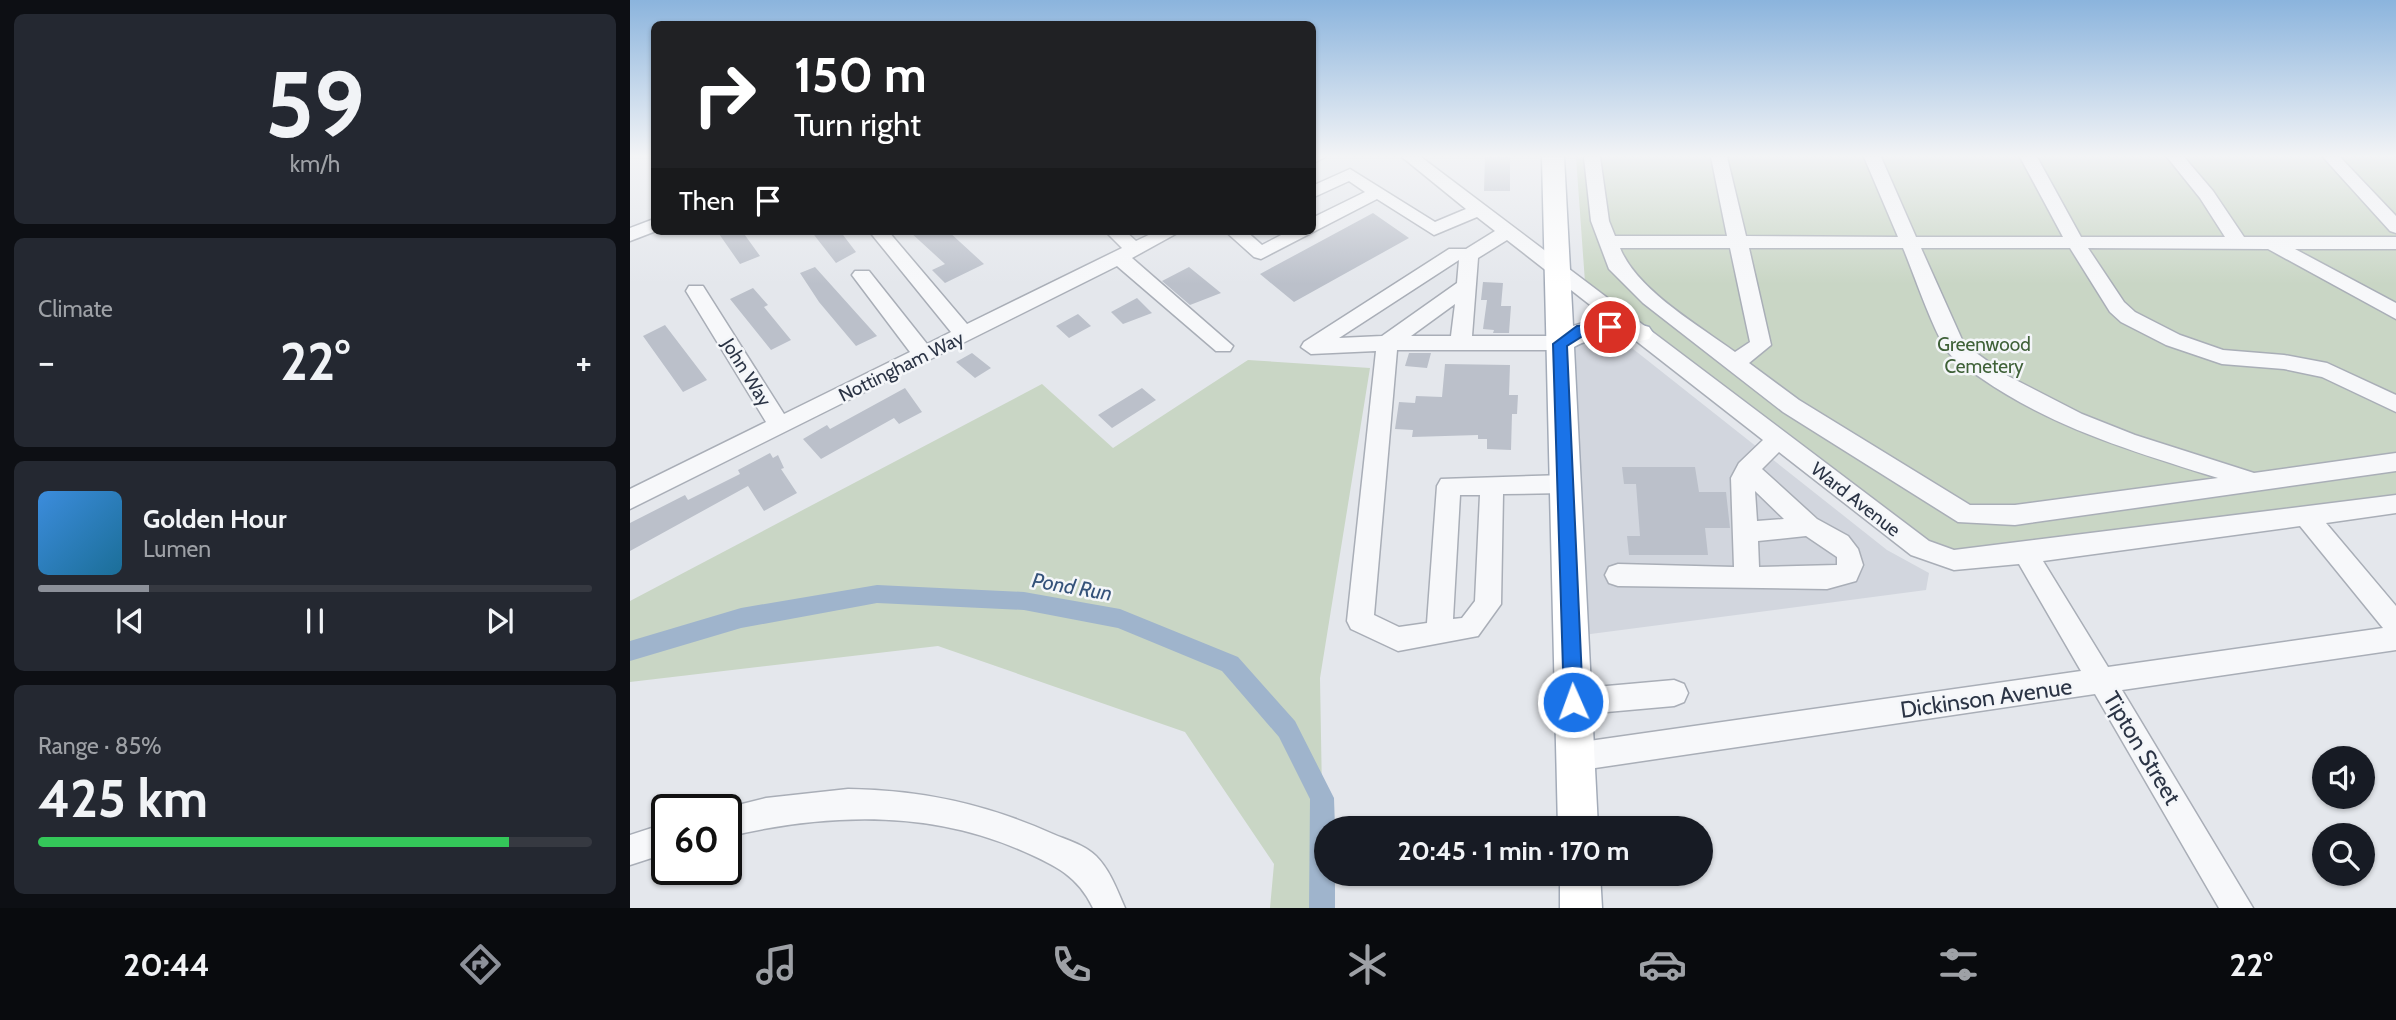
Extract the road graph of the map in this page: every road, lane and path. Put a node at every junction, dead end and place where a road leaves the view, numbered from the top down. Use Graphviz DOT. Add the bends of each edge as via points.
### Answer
graph roads {
  1 [pos="1364,199"];
  2 [pos="1389,199"];
  3 [pos="1464,199"];
  4 [pos="1555,199"];
  5 [pos="1597,199"];
  6 [pos="1729,199"];
  7 [pos="1890,199"];
  8 [pos="2051,199"];
  9 [pos="2210,199"];
  10 [pos="2371,199"];
  11 [pos="1478,210"];
  12 [pos="1316,224"];
  13 [pos="651,226"];
  14 [pos="2396,227"];
  15 [pos="1507,232"];
  16 [pos="630,234"];
  17 [pos="881,235"];
  18 [pos="1116,235"];
  19 [pos="1164,235"];
  20 [pos="1241,235"];
  21 [pos="1295,235"];
  22 [pos="1609,242"];
  23 [pos="2396,243"];
  24 [pos="1740,244"];
  25 [pos="1908,244"];
  26 [pos="2076,244"];
  27 [pos="2239,244"];
  28 [pos="2272,244"];
  29 [pos="1127,253"];
  30 [pos="1469,255"];
  31 [pos="1558,271"];
  32 [pos="862,275"];
  33 [pos="1466,286"];
  34 [pos="696,290"];
  35 [pos="2396,312"];
  36 [pos="1640,333"];
  37 [pos="964,335"];
  38 [pos="1461,341"];
  39 [pos="1387,343"];
  40 [pos="1560,344"];
  41 [pos="1223,346"];
  42 [pos="924,355"];
  43 [pos="1734,363"];
  44 [pos="2396,404"];
  45 [pos="780,426"];
  46 [pos="1780,439"];
  47 [pos="2396,462"];
  48 [pos="1747,469"];
  49 [pos="2251,480"];
  50 [pos="1565,484"];
  51 [pos="1492,486"];
  52 [pos="630,500"];
  53 [pos="2396,504"];
  54 [pos="2306,516"];
  55 [pos="1808,526"];
  56 [pos="1748,532"];
  57 [pos="2025,552"];
  58 [pos="1618,575"];
  59 [pos="1747,579"];
  60 [pos="2396,625"];
  61 [pos="1438,633"];
  62 [pos="2396,638"];
  63 [pos="2102,681"];
  64 [pos="1674,693"];
  65 [pos="1573,702"];
  66 [pos="1575,757"];
  67 [pos="1577,816"];
  68 [pos="742,818"];
  69 [pos="651,843"];
  70 [pos="630,850"];
  71 [pos="1580,886"];
  72 [pos="1109,908"];
  73 [pos="1581,908"];
  74 [pos="2237,908"];
  1 -- 12 [label="street"];
  2 -- 11 [label="street" via="1434,229"];
  3 -- 11 [label="street, Ward Avenue"];
  4 -- 31 [label="main road"];
  5 -- 22 [label="street"];
  6 -- 24 [label="street"];
  7 -- 25 [label="street"];
  8 -- 26 [label="street"];
  9 -- 27 [label="street"];
  10 -- 14 [label="street"];
  11 -- 15 [label="street, Ward Avenue"];
  13 -- 16 [label="street"];
  15 -- 30 [label="street"];
  15 -- 31 [label="street, Ward Avenue"];
  17 -- 37 [label="street"];
  18 -- 29 [label="street"];
  19 -- 29 [label="street, Nottingham Way"];
  20 -- 21 [label="street" via="1261,253"];
  22 -- 24 [label="street"];
  22 -- 43 [label="street" via="1619,269"];
  23 -- 28 [label="street"];
  24 -- 25 [label="street"];
  24 -- 43 [label="street" via="1761,345"];
  25 -- 26 [label="street"];
  25 -- 49 [label="street" via="1956,348 1981,370 2039,404 2110,435"];
  26 -- 27 [label="street"];
  26 -- 44 [label="street" via="2116,307 2142,325 2222,357 2327,371"];
  27 -- 28 [label="street"];
  28 -- 35 [label="street"];
  29 -- 37 [label="street, Nottingham Way"];
  29 -- 41 [label="street"];
  30 -- 33 [label="street"];
  30 -- 39 [label="street" via="1456,253 1311,347"];
  31 -- 36 [label="street, Ward Avenue"];
  31 -- 40 [label="main road"];
  32 -- 42 [label="street"];
  33 -- 38 [label="street"];
  33 -- 39 [label="street"];
  34 -- 45 [label="street, John Way"];
  36 -- 40 [label="main road" via="1610,327 1583,329"];
  36 -- 46 [label="street, Ward Avenue"];
  37 -- 42 [label="street, Nottingham Way"];
  38 -- 39 [label="street"];
  38 -- 40 [label="street"];
  39 -- 61 [label="street" via="1360,621 1398,639"];
  40 -- 50 [label="main road"];
  42 -- 45 [label="street, Nottingham Way"];
  43 -- 49 [label="street" via="1791,406 1966,515 2015,515"];
  45 -- 52 [label="street, Nottingham Way"];
  46 -- 48 [label="street"];
  46 -- 57 [label="street, Ward Avenue" via="1936,556 1972,560"];
  47 -- 49 [label="street"];
  48 -- 55 [label="street"];
  48 -- 56 [label="street" via="1742,485"];
  50 -- 51 [label="street"];
  50 -- 65 [label="main road"];
  51 -- 61 [label="street" via="1488,604 1469,628"];
  51 -- 61 [label="street" via="1449,486"];
  53 -- 54 [label="street, Ward Avenue"];
  54 -- 57 [label="street, Ward Avenue"];
  54 -- 60 [label="street"];
  55 -- 56 [label="street"];
  55 -- 59 [label="street" via="1845,548 1850,559 1847,573 1827,578"];
  56 -- 59 [label="street"];
  57 -- 63 [label="street, Tipton Street"];
  58 -- 59 [label="street"];
  62 -- 63 [label="street, Dickinson Avenue"];
  63 -- 66 [label="street, Dickinson Avenue"];
  63 -- 74 [label="street, Tipton Street"];
  64 -- 65 [label="street"];
  65 -- 66 [label="main road"];
  66 -- 67 [label="main road"];
  68 -- 72 [label="street" via="840,804 890,804 985,820 1081,864"];
  69 -- 70 [label="street"];
  71 -- 73 [label="main road"];
}
